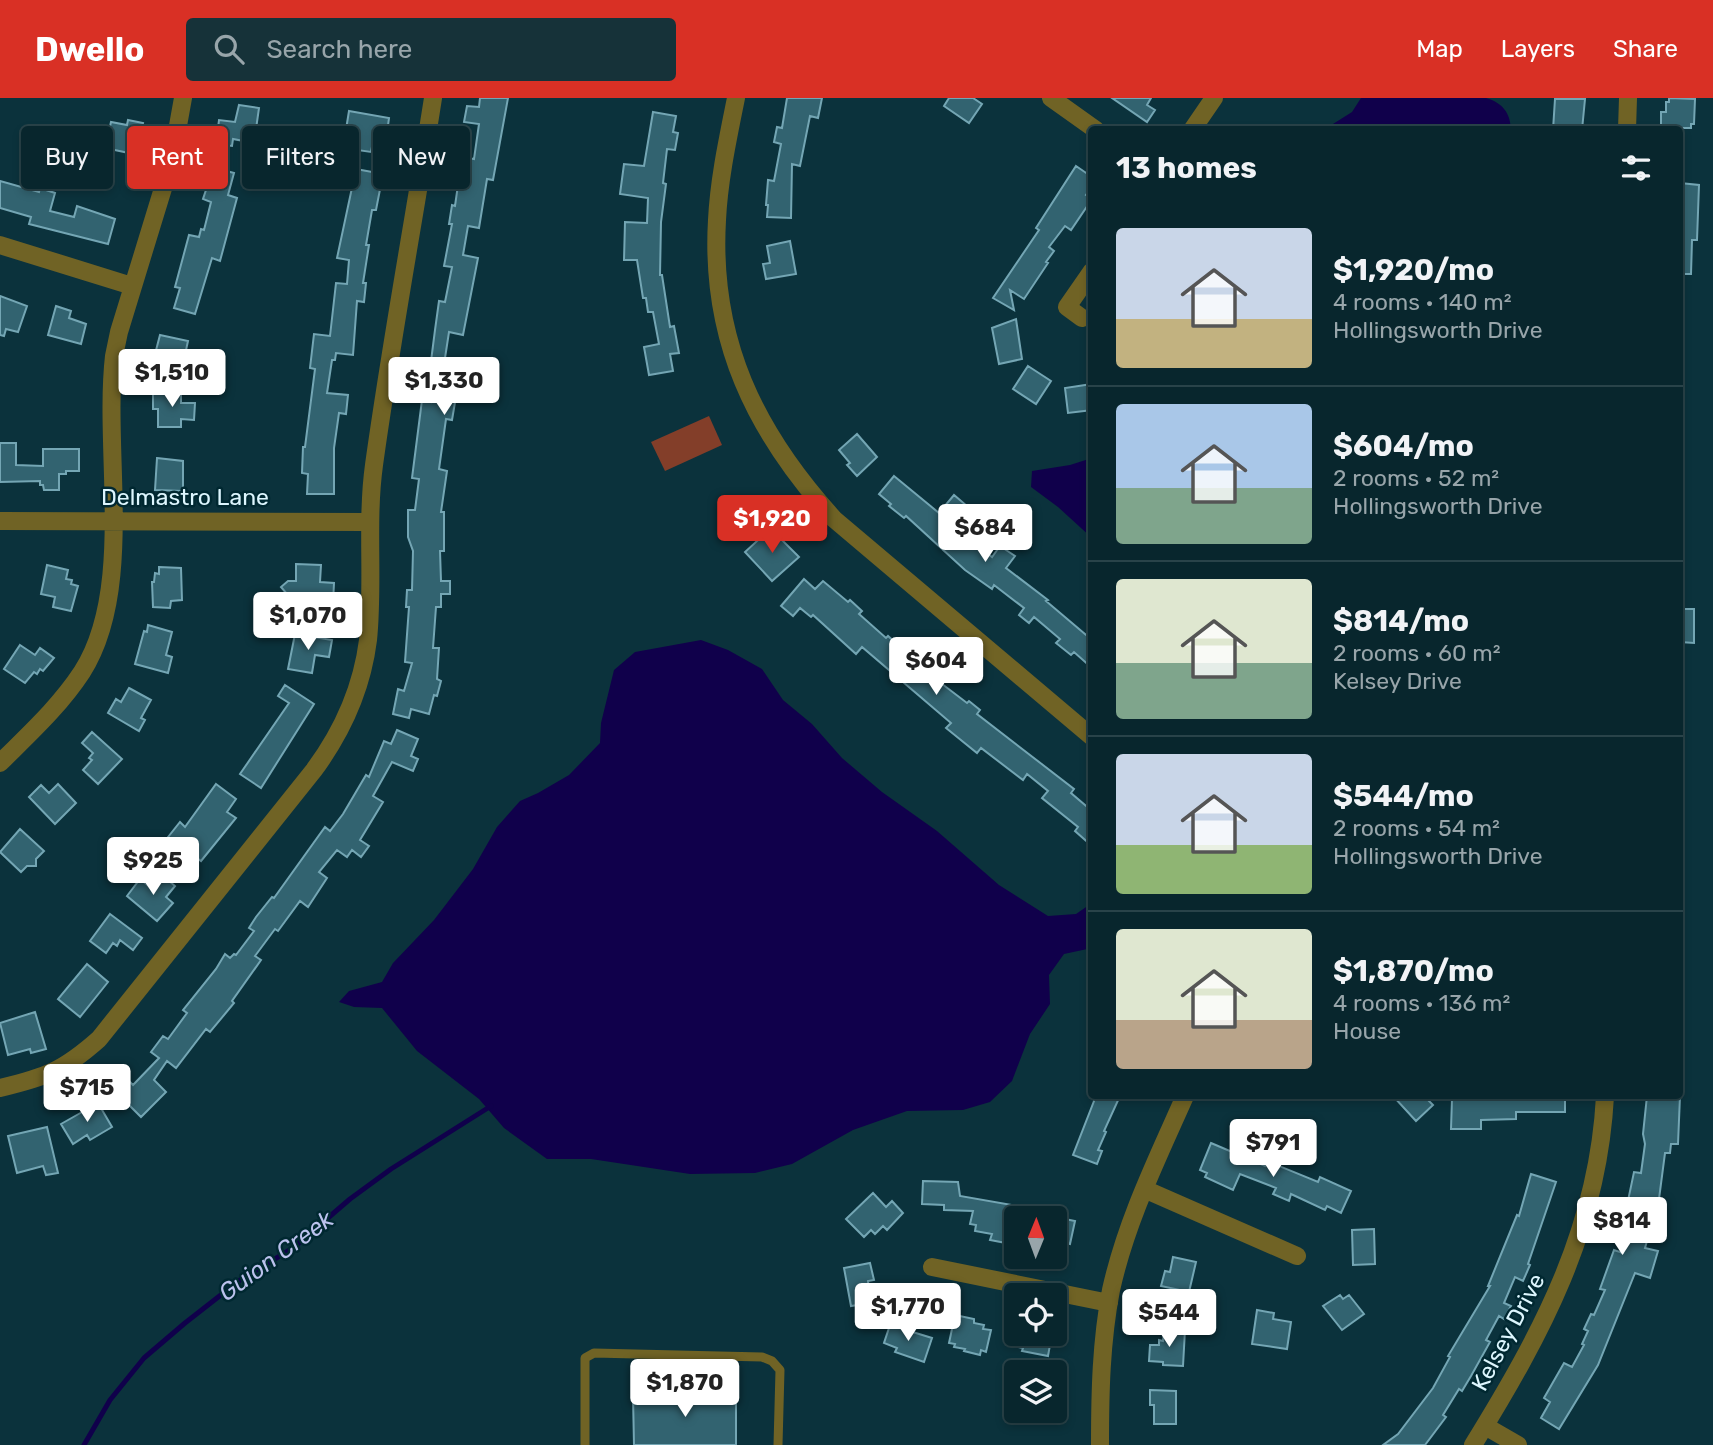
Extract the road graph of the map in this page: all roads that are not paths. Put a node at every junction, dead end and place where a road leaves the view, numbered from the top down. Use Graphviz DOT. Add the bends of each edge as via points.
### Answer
graph roads {
  1 [pos="183,98"];
  2 [pos="433,98"];
  3 [pos="736,98"];
  4 [pos="1051,98"];
  5 [pos="1214,98"];
  6 [pos="1628,98"];
  7 [pos="1090,126"];
  8 [pos="1195,126"];
  9 [pos="1627,126"];
  10 [pos="0,245"];
  11 [pos="1088,277"];
  12 [pos="132,286"];
  13 [pos="1082,318"];
  14 [pos="0,521"];
  15 [pos="112,521"];
  16 [pos="370,522"];
  17 [pos="1088,734"];
  18 [pos="0,763"];
  19 [pos="0,1088"];
  20 [pos="1184,1099"];
  21 [pos="1605,1099"];
  22 [pos="1144,1189"];
  23 [pos="1297,1256"];
  24 [pos="932,1267"];
  25 [pos="1109,1303"];
  26 [pos="1485,1426"];
  27 [pos="585,1445"];
  28 [pos="778,1445"];
  29 [pos="1100,1445"];
  30 [pos="1473,1445"];
  31 [pos="1518,1445"];
  1 -- 12 [label="street" via="172,159"];
  2 -- 16 [label="street" via="375,461"];
  3 -- 17 [label="street" via="719,194 718,271 734,357 769,436 834,519"];
  4 -- 7 [label="street"];
  5 -- 8 [label="street"];
  6 -- 9 [label="street"];
  10 -- 12 [label="street"];
  11 -- 13 [label="street" via="1067,307"];
  12 -- 15 [label="street" via="113,365"];
  14 -- 15 [label="street, Delmastro Lane"];
  15 -- 16 [label="street, Delmastro Lane"];
  15 -- 18 [label="street" via="108,600 85,666 59,704"];
  16 -- 19 [label="street" via="364,661 351,706 327,751 99,1040 53,1073"];
  20 -- 22 [label="street"];
  21 -- 26 [label="street, Kelsey Drive" via="1595,1175 1573,1255 1546,1318"];
  22 -- 23 [label="street"];
  22 -- 25 [label="street" via="1122,1248"];
  24 -- 25 [label="street"];
  25 -- 29 [label="street" via="1101,1368"];
  26 -- 30 [label="street, Kelsey Drive"];
  26 -- 31 [label="street"];
  27 -- 28 [label="lane" via="585,1358 594,1353 762,1357 772,1361 779,1370"];
}
